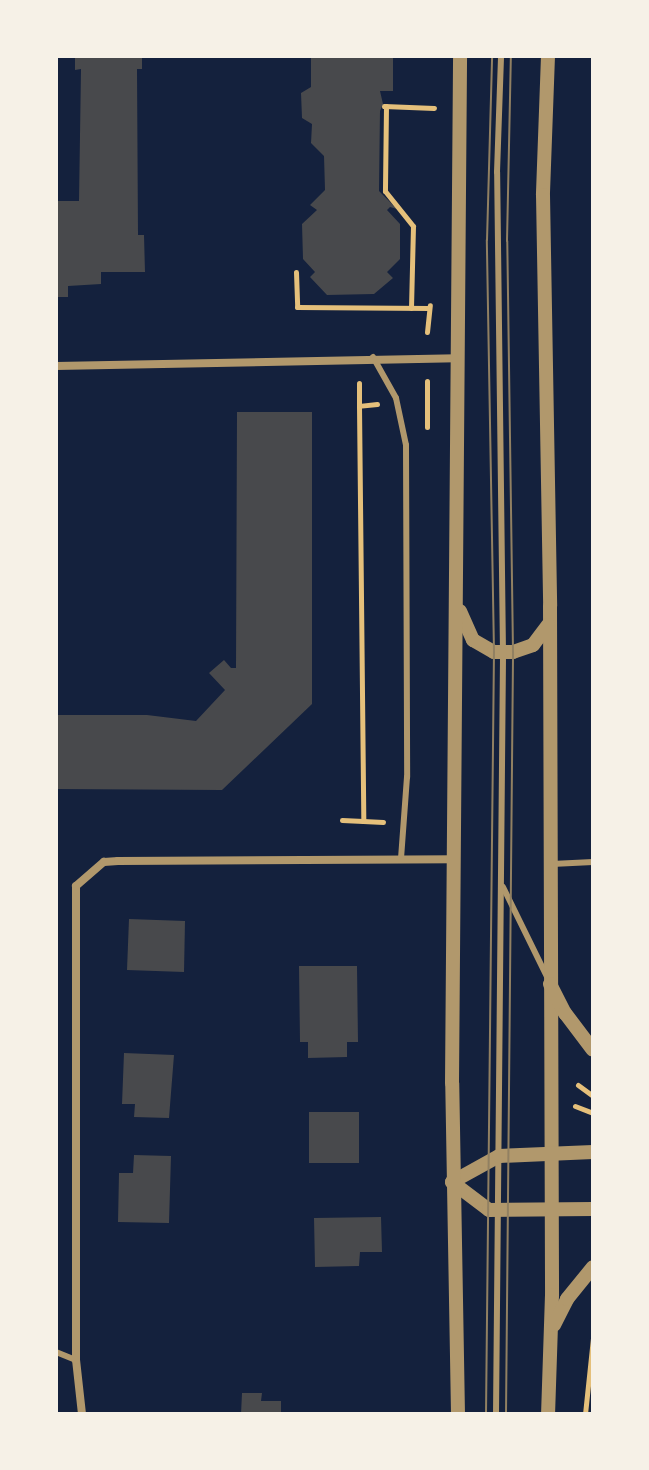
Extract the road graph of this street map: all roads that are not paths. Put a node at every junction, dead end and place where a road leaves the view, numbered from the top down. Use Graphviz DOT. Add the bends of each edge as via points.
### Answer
graph roads {
  1 [pos="460,56"];
  2 [pos="501,56"];
  3 [pos="548,56"];
  4 [pos="373,357"];
  5 [pos="456,358"];
  6 [pos="56,366"];
  7 [pos="457,595"];
  8 [pos="550,606"];
  9 [pos="503,653"];
  10 [pos="401,859"];
  11 [pos="455,859"];
  12 [pos="593,862"];
  13 [pos="549,864"];
  14 [pos="501,884"];
  15 [pos="549,981"];
  16 [pos="593,1050"];
  17 [pos="593,1152"];
  18 [pos="551,1154"];
  19 [pos="499,1156"];
  20 [pos="452,1182"];
  21 [pos="593,1209"];
  22 [pos="552,1210"];
  23 [pos="499,1212"];
  24 [pos="593,1267"];
  25 [pos="550,1341"];
  26 [pos="56,1352"];
  27 [pos="76,1360"];
  28 [pos="82,1414"];
  29 [pos="458,1414"];
  30 [pos="496,1414"];
  31 [pos="548,1414"];
  1 -- 5 [label="street"];
  2 -- 9 [label="lane" via="497,240"];
  3 -- 8 [label="street" via="543,209"];
  4 -- 5 [label="street"];
  4 -- 6 [label="street"];
  4 -- 10 [label="lane" via="396,398 406,445 407,777"];
  5 -- 7 [label="street"];
  7 -- 9 [label="street" via="473,640"];
  7 -- 11 [label="street"];
  8 -- 9 [label="street" via="543,635 533,645"];
  8 -- 13 [label="street"];
  9 -- 14 [label="lane"];
  10 -- 11 [label="street"];
  10 -- 27 [label="street" via="104,862 76,886"];
  11 -- 20 [label="street"];
  12 -- 13 [label="lane"];
  13 -- 15 [label="street"];
  14 -- 15 [label="lane"];
  14 -- 19 [label="lane"];
  15 -- 16 [label="street"];
  15 -- 18 [label="street"];
  17 -- 18 [label="street"];
  18 -- 19 [label="street"];
  18 -- 22 [label="street"];
  19 -- 20 [label="street"];
  19 -- 23 [label="lane"];
  20 -- 23 [label="street" via="477,1205"];
  20 -- 29 [label="street"];
  21 -- 22 [label="street"];
  22 -- 23 [label="street"];
  22 -- 25 [label="street"];
  23 -- 30 [label="lane"];
  24 -- 25 [label="street" via="560,1309"];
  25 -- 31 [label="street"];
  26 -- 27 [label="lane"];
  27 -- 28 [label="street"];
}
